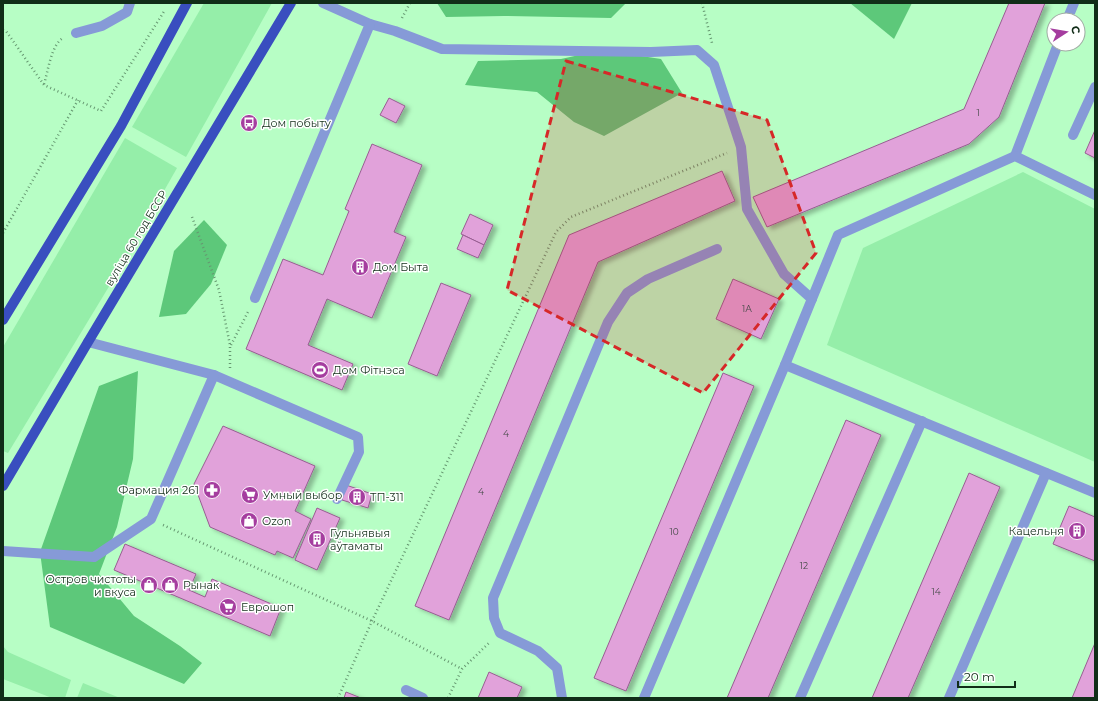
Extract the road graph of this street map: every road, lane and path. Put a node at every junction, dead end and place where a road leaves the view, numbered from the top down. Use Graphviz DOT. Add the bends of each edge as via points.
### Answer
graph roads {
  1 [pos="130,3"];
  2 [pos="187,3"];
  3 [pos="291,3"];
  4 [pos="323,3"];
  5 [pos="702,3"];
  6 [pos="165,10"];
  7 [pos="370,24"];
  8 [pos="3,30"];
  9 [pos="76,33"];
  10 [pos="1055,52"];
  11 [pos="714,65"];
  12 [pos="44,85"];
  13 [pos="1095,88"];
  14 [pos="78,100"];
  15 [pos="1073,135"];
  16 [pos="741,148"];
  17 [pos="1015,156"];
  18 [pos="1095,195"];
  19 [pos="192,217"];
  20 [pos="3,233"];
  21 [pos="717,249"];
  22 [pos="255,298"];
  23 [pos="812,299"];
  24 [pos="3,320"];
  25 [pos="88,342"];
  26 [pos="230,345"];
  27 [pos="786,365"];
  28 [pos="214,375"];
  29 [pos="230,382"];
  30 [pos="922,421"];
  31 [pos="1046,473"];
  32 [pos="3,486"];
  33 [pos="1095,493"];
  34 [pos="337,499"];
  35 [pos="152,519"];
  36 [pos="3,551"];
  37 [pos="372,621"];
  38 [pos="500,632"];
  39 [pos="462,670"];
  40 [pos="406,690"];
  41 [pos="338,698"];
  42 [pos="423,698"];
  43 [pos="448,698"];
  44 [pos="562,698"];
  45 [pos="644,698"];
  46 [pos="800,698"];
  47 [pos="949,698"];
  1 -- 9 [label="lane" via="127,12 102,26"];
  2 -- 24 [label="main road" via="121,126"];
  3 -- 25 [label="main road, вуліца 60 год БССР"];
  4 -- 7 [label="lane"];
  5 -- 11 [label="path" via="712,42"];
  6 -- 14 [label="path" via="101,111"];
  7 -- 11 [label="lane" via="442,50 697,50"];
  7 -- 22 [label="lane"];
  8 -- 12 [label="path"];
  9 -- 12 [label="path" via="60,40 54,49"];
  10 -- 17 [label="lane"];
  11 -- 16 [label="lane"];
  12 -- 14 [label="path"];
  13 -- 15 [label="lane"];
  14 -- 20 [label="path"];
  16 -- 23 [label="lane" via="747,209 784,274"];
  16 -- 37 [label="path" via="571,217 556,232"];
  17 -- 18 [label="lane"];
  17 -- 23 [label="lane" via="838,234"];
  19 -- 26 [label="path" via="219,290"];
  21 -- 38 [label="lane" via="648,279 628,293 608,322 493,598 494,618"];
  22 -- 26 [label="path"];
  23 -- 27 [label="lane"];
  25 -- 28 [label="lane"];
  25 -- 32 [label="main road, вуліца 60 год БССР"];
  26 -- 29 [label="path"];
  27 -- 30 [label="lane"];
  27 -- 45 [label="lane"];
  28 -- 29 [label="lane"];
  28 -- 35 [label="lane"];
  29 -- 34 [label="lane" via="358,437 359,452"];
  30 -- 31 [label="lane"];
  30 -- 46 [label="lane"];
  31 -- 33 [label="lane"];
  31 -- 47 [label="lane"];
  35 -- 36 [label="lane" via="94,558"];
  35 -- 37 [label="path"];
  37 -- 39 [label="path"];
  37 -- 41 [label="path"];
  38 -- 39 [label="path"];
  38 -- 44 [label="lane" via="538,651 557,668"];
  39 -- 43 [label="path"];
  40 -- 42 [label="lane"];
}
